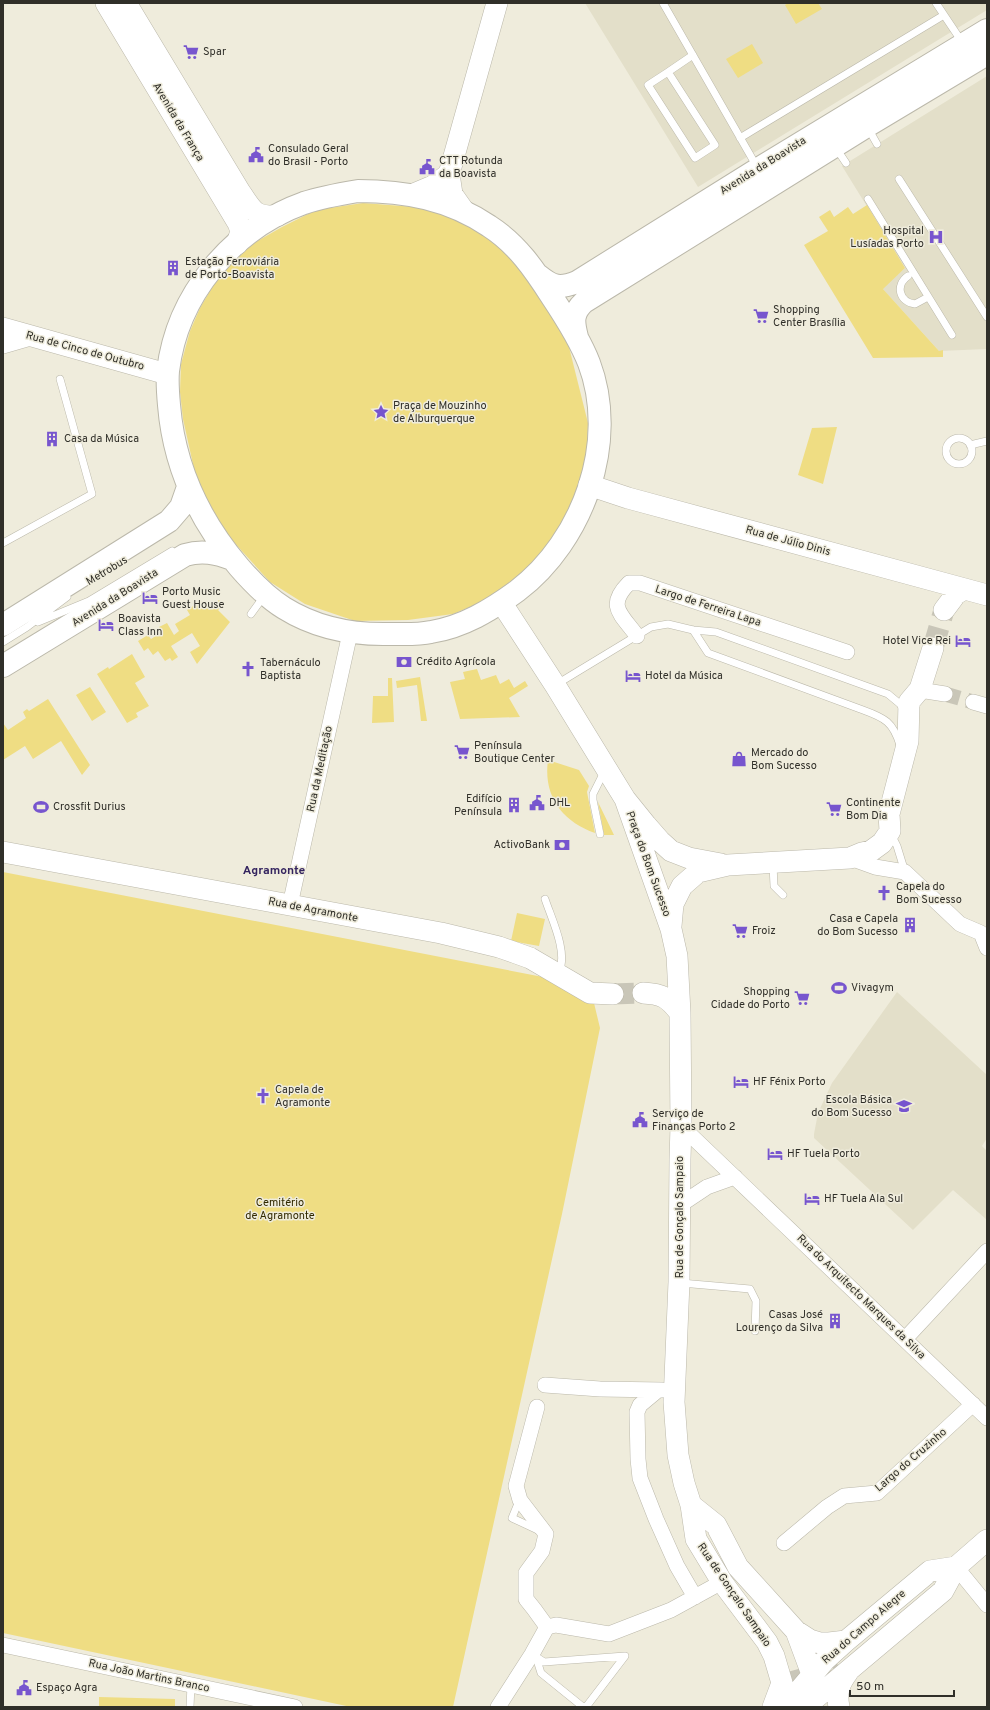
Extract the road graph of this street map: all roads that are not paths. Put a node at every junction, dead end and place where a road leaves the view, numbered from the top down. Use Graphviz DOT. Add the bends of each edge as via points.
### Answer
graph roads {
  1 [pos="106,3"];
  2 [pos="497,3"];
  3 [pos="664,3"];
  4 [pos="936,3"];
  5 [pos="128,4"];
  6 [pos="944,15"];
  7 [pos="987,30"];
  8 [pos="963,44"];
  9 [pos="987,54"];
  10 [pos="693,55"];
  11 [pos="668,72"];
  12 [pos="740,138"];
  13 [pos="758,169"];
  14 [pos="449,174"];
  15 [pos="899,179"];
  16 [pos="414,194"];
  17 [pos="868,199"];
  18 [pos="464,212"];
  19 [pos="277,216"];
  20 [pos="237,244"];
  21 [pos="538,275"];
  22 [pos="908,276"];
  23 [pos="928,297"];
  24 [pos="987,317"];
  25 [pos="3,328"];
  26 [pos="952,335"];
  27 [pos="577,336"];
  28 [pos="34,337"];
  29 [pos="3,346"];
  30 [pos="168,374"];
  31 [pos="60,378"];
  32 [pos="987,441"];
  33 [pos="970,445"];
  34 [pos="589,485"];
  35 [pos="188,487"];
  36 [pos="3,543"];
  37 [pos="189,549"];
  38 [pos="232,559"];
  39 [pos="964,589"];
  40 [pos="75,591"];
  41 [pos="987,595"];
  42 [pos="501,602"];
  43 [pos="259,603"];
  44 [pos="944,610"];
  45 [pos="251,614"];
  46 [pos="3,625"];
  47 [pos="27,627"];
  48 [pos="693,630"];
  49 [pos="350,633"];
  50 [pos="637,636"];
  51 [pos="3,642"];
  52 [pos="933,648"];
  53 [pos="847,652"];
  54 [pos="3,666"];
  55 [pos="555,685"];
  56 [pos="926,691"];
  57 [pos="944,694"];
  58 [pos="909,717"];
  59 [pos="904,759"];
  60 [pos="606,768"];
  61 [pos="624,799"];
  62 [pos="890,831"];
  63 [pos="600,834"];
  64 [pos="3,852"];
  65 [pos="850,858"];
  66 [pos="772,862"];
  67 [pos="728,865"];
  68 [pos="905,872"];
  69 [pos="783,895"];
  70 [pos="545,899"];
  71 [pos="290,905"];
  72 [pos="670,929"];
  73 [pos="984,930"];
  74 [pos="987,948"];
  75 [pos="558,974"];
  76 [pos="643,992"];
  77 [pos="613,994"];
  78 [pos="680,1013"];
  79 [pos="681,1126"];
  80 [pos="735,1177"];
  81 [pos="680,1205"];
  82 [pos="987,1251"];
  83 [pos="679,1282"];
  84 [pos="755,1331"];
  85 [pos="905,1339"];
  86 [pos="545,1385"];
  87 [pos="666,1390"];
  88 [pos="973,1404"];
  89 [pos="537,1407"];
  90 [pos="987,1418"];
  91 [pos="691,1504"];
  92 [pos="987,1540"];
  93 [pos="784,1543"];
  94 [pos="956,1567"];
  95 [pos="722,1582"];
  96 [pos="695,1597"];
  97 [pos="987,1605"];
  98 [pos="547,1627"];
  99 [pos="796,1631"];
  100 [pos="846,1640"];
  101 [pos="3,1645"];
  102 [pos="534,1656"];
  103 [pos="843,1668"];
  104 [pos="791,1670"];
  105 [pos="191,1685"];
  106 [pos="816,1696"];
  107 [pos="190,1707"];
  108 [pos="295,1707"];
  109 [pos="498,1707"];
  110 [pos="583,1707"];
  111 [pos="586,1707"];
  112 [pos="773,1707"];
  113 [pos="785,1707"];
  114 [pos="840,1707"];
  1 -- 20 [label="main road, Avenida da França" via="238,223 241,232"];
  2 -- 14 [label="main road"];
  3 -- 10 [label="lane"];
  4 -- 6 [label="lane"];
  5 -- 19 [label="main road, Avenida da França" via="240,192 255,213"];
  6 -- 8 [label="lane"];
  6 -- 12 [label="lane"];
  7 -- 8 [label="main road, Avenida da Boavista"];
  8 -- 13 [label="main road, Avenida da Boavista"];
  9 -- 27 [label="main road, Avenida da Boavista" via="841,155 584,302 574,315"];
  10 -- 11 [label="lane"];
  10 -- 12 [label="lane"];
  11 -- 11 [label="lane" via="648,85 695,158 715,145"];
  12 -- 13 [label="lane"];
  13 -- 21 [label="main road, Avenida da Boavista" via="577,282 558,287"];
  14 -- 16 [label="main road" via="433,186"];
  14 -- 18 [label="main road" via="452,194"];
  15 -- 24 [label="lane"];
  16 -- 18 [label="main road"];
  16 -- 19 [label="main road" via="386,191 351,192 302,204"];
  17 -- 23 [label="lane"];
  18 -- 21 [label="main road" via="501,235 515,247"];
  19 -- 20 [label="main road"];
  20 -- 30 [label="main road" via="208,274 188,305 174,339"];
  21 -- 27 [label="main road"];
  22 -- 23 [label="lane" via="901,283 900,293 905,301 915,304"];
  23 -- 26 [label="lane"];
  25 -- 28 [label="main road, Rua de Cinco de Outubro"];
  27 -- 34 [label="main road" via="589,364 597,394 600,425 597,455"];
  28 -- 29 [label="street"];
  28 -- 30 [label="main road, Rua de Cinco de Outubro"];
  30 -- 35 [label="main road" via="170,418"];
  31 -- 36 [label="lane" via="92,494"];
  32 -- 33 [label="lane"];
  34 -- 39 [label="main road, Rua de Júlio Dinis" via="628,498"];
  34 -- 42 [label="main road" via="577,518 554,554 526,584"];
  35 -- 38 [label="main road" via="215,537"];
  35 -- 46 [label="main road" via="177,518"];
  37 -- 38 [label="main road, Avenida da Boavista"];
  37 -- 47 [label="lane, Metrobus" via="157,558 89,601"];
  37 -- 54 [label="main road, Avenida da Boavista" via="185,555"];
  38 -- 49 [label="main road" via="256,586 284,608 316,624"];
  39 -- 41 [label="main road, Rua de Júlio Dinis"];
  39 -- 44 [label="main road"];
  40 -- 47 [label="lane, Metrobus"];
  42 -- 49 [label="main road" via="471,620 451,628 382,635"];
  42 -- 55 [label="main road, Praça do Bom Sucesso"];
  43 -- 45 [label="lane"];
  47 -- 51 [label="lane, Metrobus"];
  48 -- 50 [label="lane, Largo de Ferreira Lapa" via="668,624 651,627"];
  48 -- 58 [label="lane, Largo de Ferreira Lapa" via="716,632 888,694 900,704"];
  48 -- 59 [label="lane" via="708,653 887,720 893,728"];
  49 -- 71 [label="street, Rua da Meditação"];
  50 -- 53 [label="street, Largo de Ferreira Lapa" via="616,608 617,598 629,583 640,583"];
  50 -- 55 [label="lane, Largo de Ferreira Lapa"];
  52 -- 58 [label="main road" via="920,689 909,702"];
  55 -- 60 [label="main road, Praça do Bom Sucesso"];
  56 -- 57 [label="street"];
  58 -- 59 [label="main road"];
  59 -- 62 [label="main road" via="889,814"];
  60 -- 61 [label="main road, Praça do Bom Sucesso"];
  60 -- 63 [label="lane" via="593,794"];
  61 -- 67 [label="main road, Praça do Bom Sucesso" via="671,851 689,858"];
  61 -- 72 [label="main road, Praça do Bom Sucesso"];
  62 -- 65 [label="main road" via="882,843 871,851"];
  62 -- 68 [label="lane"];
  64 -- 71 [label="main road, Rua de Agramonte"];
  65 -- 66 [label="main road, Praça do Bom Sucesso"];
  65 -- 68 [label="street" via="875,867"];
  66 -- 67 [label="main road, Praça do Bom Sucesso"];
  66 -- 69 [label="lane" via="774,886"];
  67 -- 72 [label="main road, Praça do Bom Sucesso" via="698,872 682,886 673,904"];
  68 -- 73 [label="street" via="960,924"];
  70 -- 75 [label="lane" via="562,950 563,959"];
  71 -- 75 [label="main road, Rua de Agramonte" via="440,933 499,947 530,958"];
  72 -- 78 [label="main road, Rua de Gonçalo Sampaio" via="677,956"];
  73 -- 74 [label="street"];
  75 -- 77 [label="main road, Rua de Agramonte" via="590,993"];
  76 -- 78 [label="main road" via="662,996"];
  78 -- 79 [label="main road, Rua de Gonçalo Sampaio"];
  79 -- 80 [label="street, Rua do Arquitecto Marques da Silva"];
  79 -- 81 [label="main road, Rua de Gonçalo Sampaio"];
  80 -- 81 [label="street" via="707,1187"];
  80 -- 85 [label="street, Rua do Arquitecto Marques da Silva"];
  81 -- 83 [label="main road, Rua de Gonçalo Sampaio"];
  82 -- 85 [label="street"];
  83 -- 84 [label="lane" via="750,1289 756,1301"];
  83 -- 87 [label="main road, Rua de Gonçalo Sampaio"];
  85 -- 88 [label="street, Rua do Arquitecto Marques da Silva"];
  86 -- 87 [label="street"];
  87 -- 91 [label="main road, Rua de Gonçalo Sampaio" via="678,1455"];
  87 -- 96 [label="street" via="640,1405 637,1412 640,1478 677,1566"];
  88 -- 90 [label="street, Rua do Arquitecto Marques da Silva"];
  88 -- 93 [label="street, Largo do Cruzinho" via="877,1493 844,1496"];
  89 -- 98 [label="street" via="516,1486 520,1500 546,1534 542,1551 526,1573 526,1600"];
  91 -- 95 [label="main road, Rua de Gonçalo Sampaio" via="694,1536"];
  91 -- 99 [label="main road, Rua de Gonçalo Sampaio" via="716,1525 738,1567"];
  91 -- 104 [label="main road" via="729,1574 776,1633"];
  92 -- 94 [label="main road, Rua do Campo Alegre"];
  94 -- 97 [label="street"];
  94 -- 100 [label="main road, Rua do Campo Alegre" via="930,1571"];
  94 -- 103 [label="main road, Rua do Campo Alegre" via="943,1591"];
  95 -- 96 [label="street"];
  95 -- 112 [label="main road, Rua de Gonçalo Sampaio" via="767,1642 774,1656 782,1683"];
  96 -- 98 [label="street" via="672,1610 609,1634 556,1625"];
  98 -- 102 [label="street"];
  99 -- 100 [label="main road" via="820,1643"];
  99 -- 106 [label="main road"];
  100 -- 106 [label="main road, Rua do Campo Alegre" via="819,1666"];
  101 -- 105 [label="street, Rua João Martins Branco"];
  102 -- 109 [label="street"];
  102 -- 110 [label="lane" via="542,1673"];
  102 -- 111 [label="lane" via="544,1662 625,1656"];
  103 -- 106 [label="main road, Rua do Campo Alegre"];
  103 -- 114 [label="main road" via="837,1695"];
  105 -- 107 [label="lane"];
  105 -- 108 [label="street, Rua João Martins Branco"];
  106 -- 113 [label="main road, Rua do Campo Alegre"];
}
